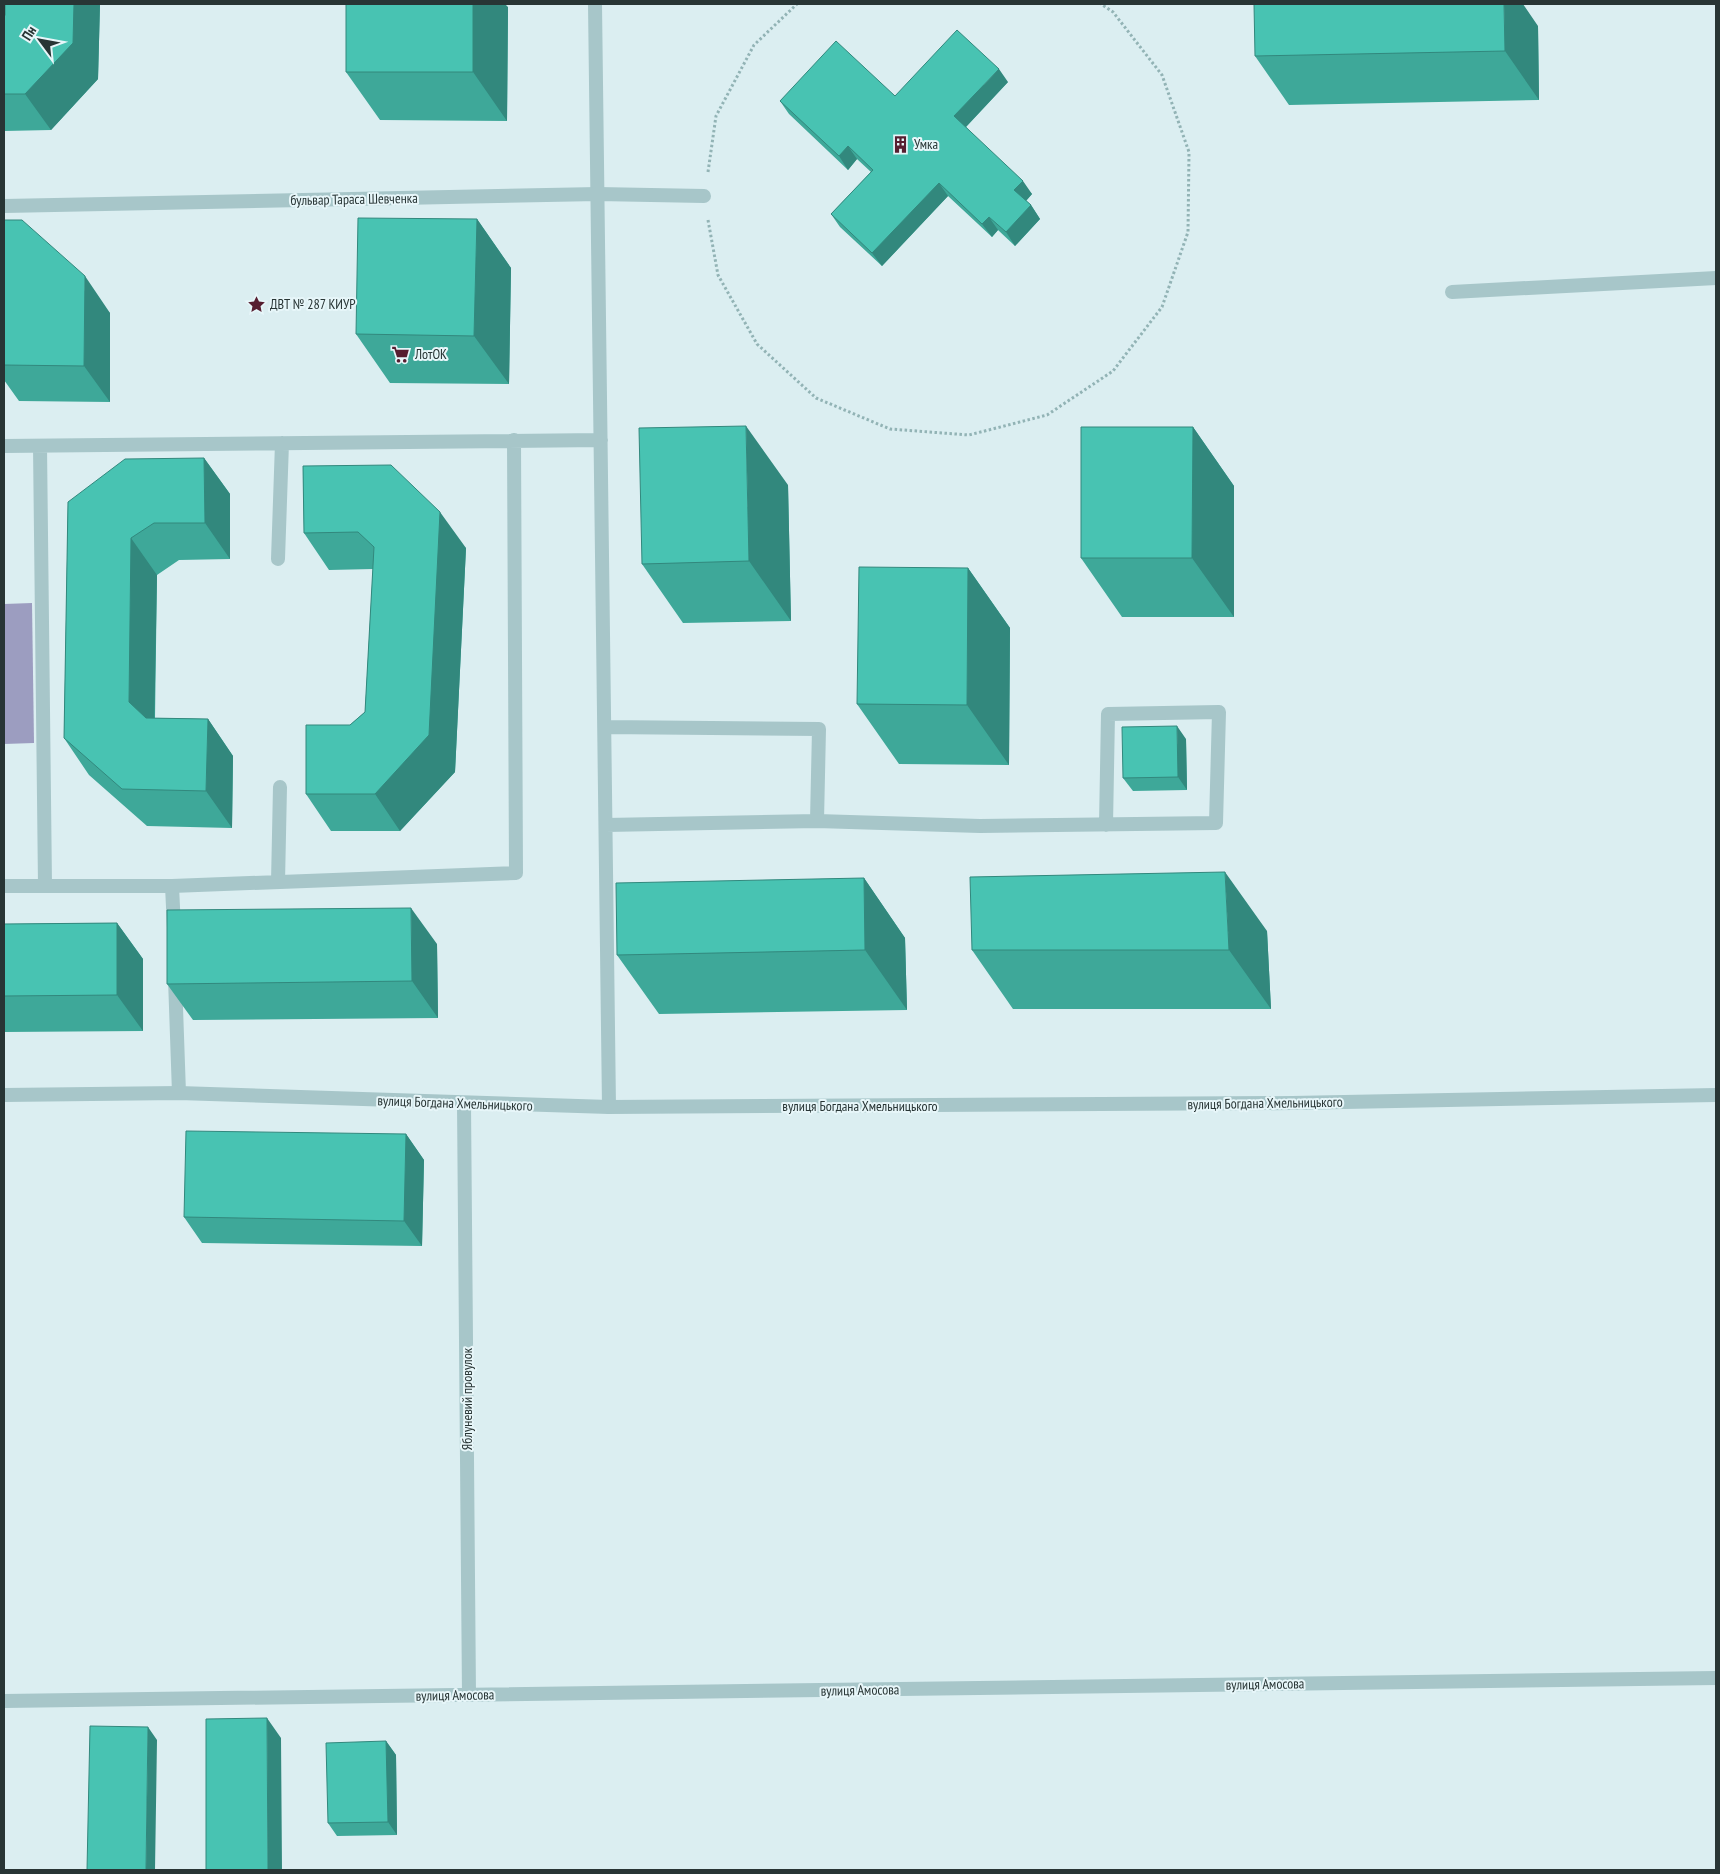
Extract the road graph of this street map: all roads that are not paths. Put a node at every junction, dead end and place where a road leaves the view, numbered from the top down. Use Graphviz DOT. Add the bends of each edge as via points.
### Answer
graph roads {
  1 [pos="595,4"];
  2 [pos="598,194"];
  3 [pos="704,196"];
  4 [pos="4,206"];
  5 [pos="1716,278"];
  6 [pos="1452,292"];
  7 [pos="514,440"];
  8 [pos="601,440"];
  9 [pos="282,443"];
  10 [pos="4,446"];
  11 [pos="40,446"];
  12 [pos="278,559"];
  13 [pos="605,727"];
  14 [pos="280,787"];
  15 [pos="817,821"];
  16 [pos="606,824"];
  17 [pos="1106,825"];
  18 [pos="278,882"];
  19 [pos="46,885"];
  20 [pos="4,886"];
  21 [pos="172,886"];
  22 [pos="174,945"];
  23 [pos="175,965"];
  24 [pos="179,1093"];
  25 [pos="1716,1094"];
  26 [pos="4,1095"];
  27 [pos="464,1104"];
  28 [pos="609,1107"];
  29 [pos="1716,1678"];
  30 [pos="469,1695"];
  31 [pos="4,1701"];
  1 -- 2 [label="street"];
  2 -- 3 [label="street, бульвар Тараса Шевченка"];
  2 -- 4 [label="street, бульвар Тараса Шевченка"];
  2 -- 8 [label="street"];
  5 -- 6 [label="street"];
  7 -- 8 [label="street"];
  7 -- 9 [label="street"];
  7 -- 18 [label="street" via="516,873"];
  8 -- 13 [label="street"];
  9 -- 11 [label="street"];
  9 -- 12 [label="street"];
  10 -- 11 [label="street"];
  11 -- 19 [label="street"];
  13 -- 15 [label="street" via="819,729"];
  13 -- 16 [label="street"];
  14 -- 18 [label="street"];
  15 -- 16 [label="street"];
  15 -- 17 [label="street" via="980,826"];
  16 -- 28 [label="street"];
  17 -- 17 [label="street" via="1216,823 1219,712 1108,714"];
  18 -- 21 [label="street"];
  19 -- 20 [label="street"];
  19 -- 21 [label="street"];
  21 -- 22 [label="street"];
  23 -- 24 [label="street"];
  24 -- 26 [label="street, вулиця Богдана Хмельницького"];
  24 -- 27 [label="street, вулиця Богдана Хмельницького"];
  25 -- 28 [label="street, вулиця Богдана Хмельницького" via="1282,1103"];
  27 -- 28 [label="street, вулиця Богдана Хмельницького"];
  27 -- 30 [label="street, Яблуневий провулок"];
  29 -- 30 [label="street, вулиця Амосова"];
  30 -- 31 [label="street, вулиця Амосова"];
}
